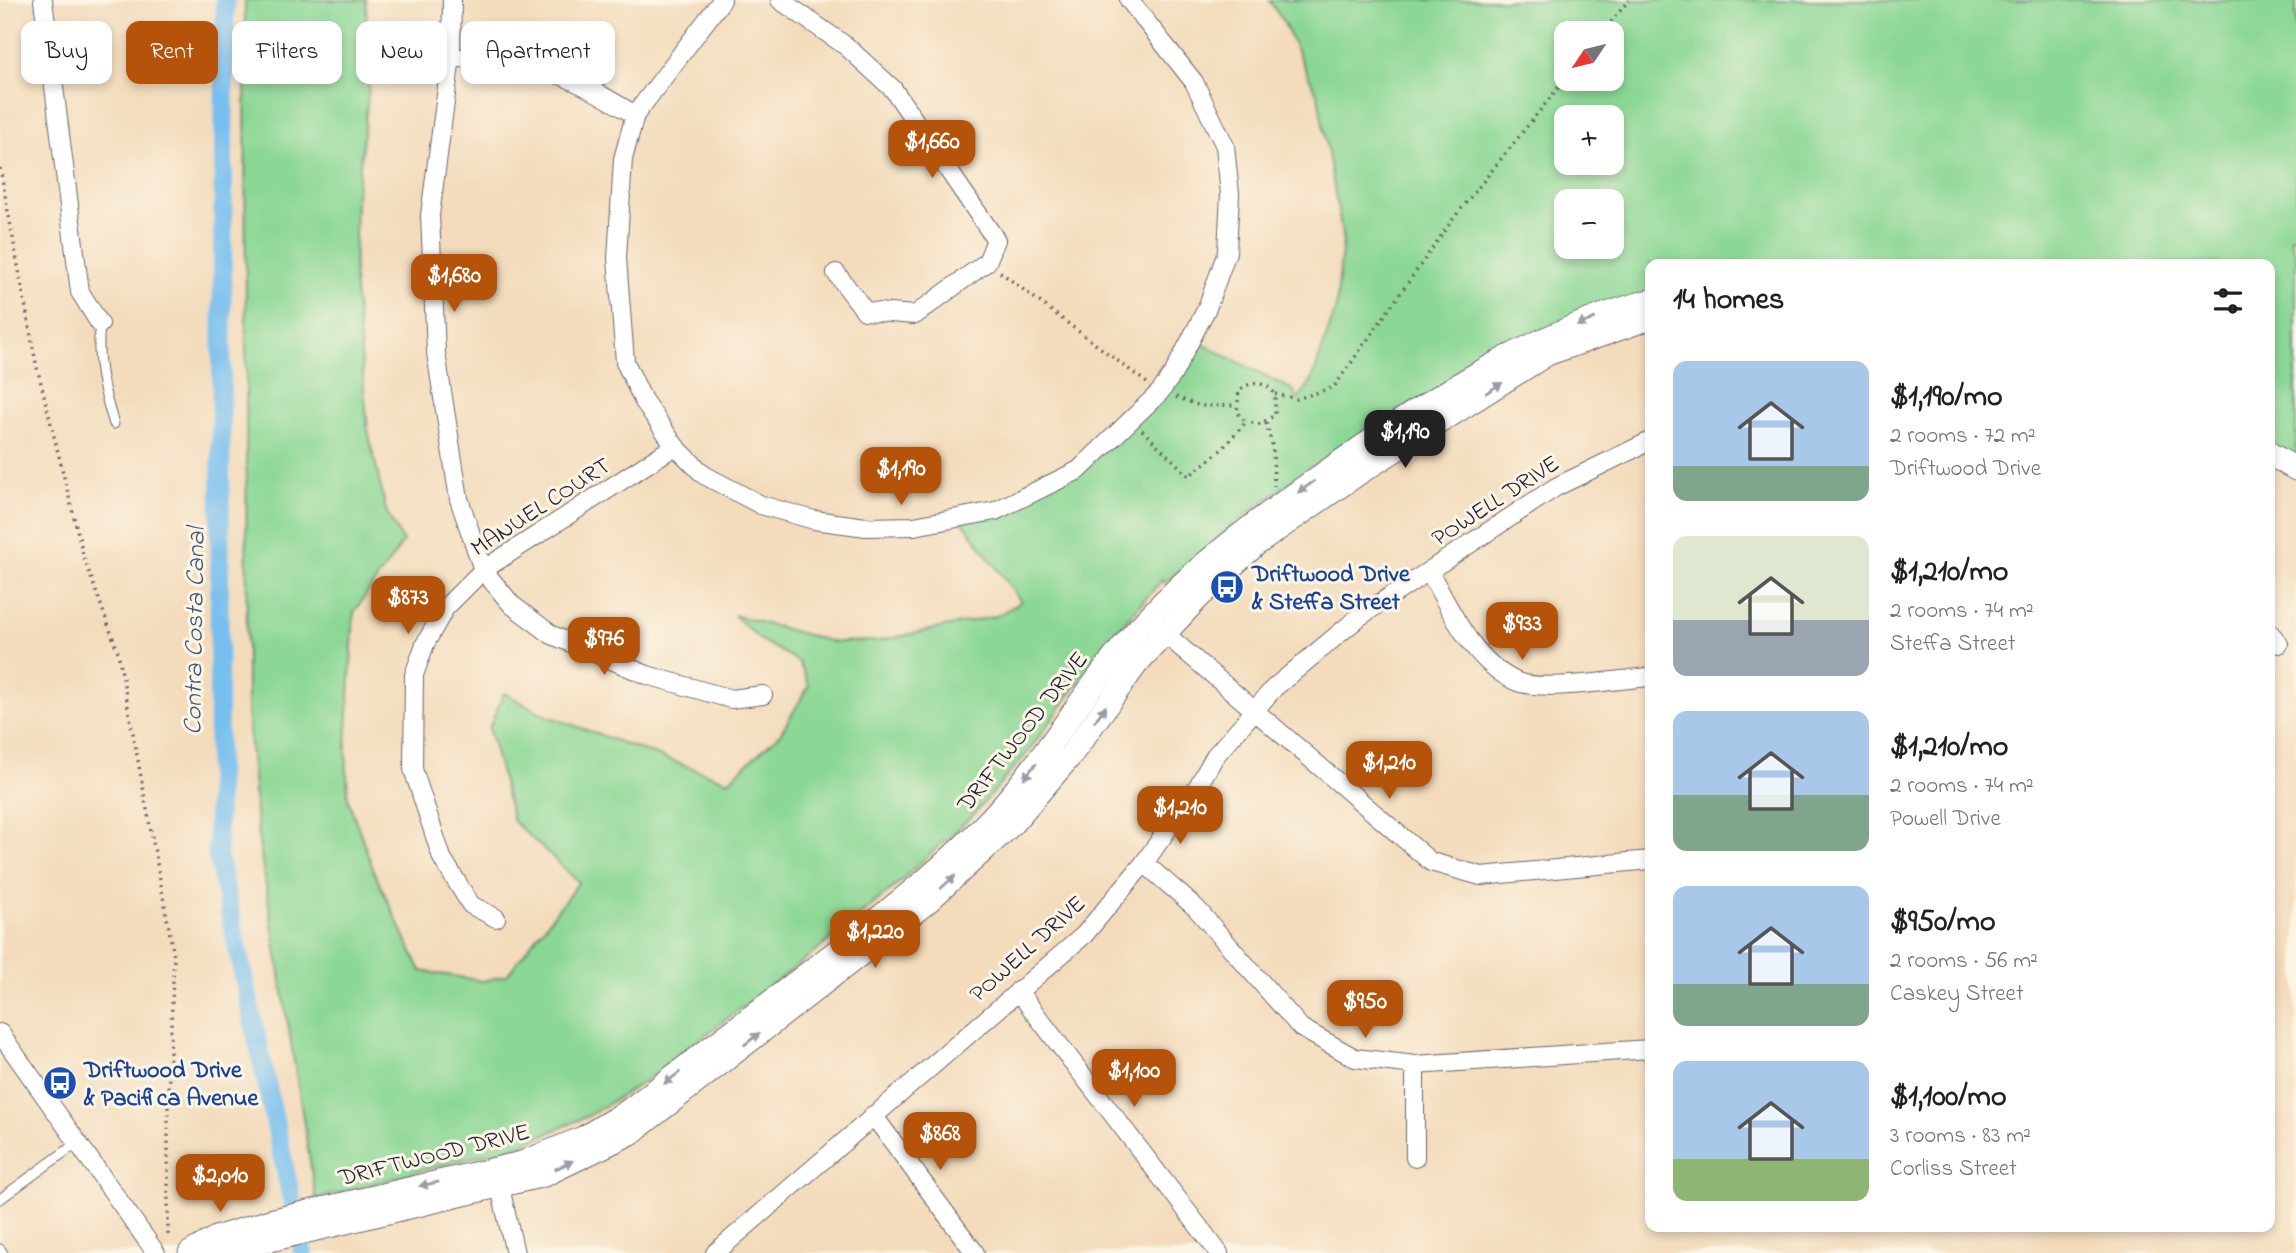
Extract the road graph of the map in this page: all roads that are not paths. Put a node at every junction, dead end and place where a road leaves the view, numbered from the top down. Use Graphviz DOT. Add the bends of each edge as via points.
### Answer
graph roads {
  1 [pos="43,0"];
  2 [pos="452,0"];
  3 [pos="722,0"];
  4 [pos="780,0"];
  5 [pos="1129,0"];
  6 [pos="451,57"];
  7 [pos="635,115"];
  8 [pos="836,273"];
  9 [pos="1645,302"];
  10 [pos="1645,320"];
  11 [pos="100,324"];
  12 [pos="114,424"];
  13 [pos="1645,443"];
  14 [pos="675,446"];
  15 [pos="2275,457"];
  16 [pos="2296,470"];
  17 [pos="2275,472"];
  18 [pos="2296,485"];
  19 [pos="483,570"];
  20 [pos="1429,572"];
  21 [pos="1146,620"];
  22 [pos="1166,634"];
  23 [pos="1645,677"];
  24 [pos="763,695"];
  25 [pos="1252,709"];
  26 [pos="1645,860"];
  27 [pos="1144,863"];
  28 [pos="496,918"];
  29 [pos="1018,991"];
  30 [pos="0,1033"];
  31 [pos="1645,1049"];
  32 [pos="1415,1065"];
  33 [pos="873,1115"];
  34 [pos="77,1143"];
  35 [pos="1415,1158"];
  36 [pos="497,1177"];
  37 [pos="0,1199"];
  38 [pos="274,1238"];
  39 [pos="162,1247"];
  40 [pos="724,1251"];
  41 [pos="190,1253"];
  42 [pos="215,1253"];
  43 [pos="515,1253"];
  44 [pos="975,1253"];
  45 [pos="1219,1253"];
  1 -- 11 [label="street" via="80,292"];
  2 -- 6 [label="street"];
  3 -- 7 [label="street"];
  4 -- 8 [label="street" via="846,46 893,89 996,240 987,262 915,315 865,311"];
  5 -- 14 [label="street" via="1194,82 1225,146 1230,194 1227,252 1207,309 1173,374 1133,421 1079,470 995,511 914,526 866,527 814,520 761,505 704,475"];
  6 -- 7 [label="street" via="522,64 551,72"];
  6 -- 19 [label="street" via="430,215 436,353 459,499"];
  7 -- 14 [label="street" via="623,159 617,258 625,362 643,400"];
  9 -- 21 [label="street, DRIFTWOOD DRIVE, one-way" via="1542,340 1366,444 1194,571"];
  22 -- 10 [label="street, DRIFTWOOD DRIVE, one-way" via="1255,545 1359,473 1547,354"];
  11 -- 12 [label="lane" via="100,381"];
  13 -- 20 [label="street, POWELL DRIVE" via="1556,487"];
  14 -- 19 [label="street, MANUEL COURT"];
  15 -- 16 [label="street"];
  17 -- 18 [label="street"];
  19 -- 24 [label="street" via="512,605 552,635 647,675 731,699"];
  19 -- 28 [label="street, MANUEL COURT" via="445,608 425,644 414,676 413,769 442,858 471,905"];
  20 -- 23 [label="street" via="1464,633 1487,661 1517,682 1557,685"];
  20 -- 25 [label="street, POWELL DRIVE" via="1359,617"];
  21 -- 22 [label="street"];
  21 -- 36 [label="street, DRIFTWOOD DRIVE, one-way" via="1115,654 1051,746 991,819 909,894 631,1109 583,1138"];
  22 -- 25 [label="street"];
  36 -- 22 [label="street, DRIFTWOOD DRIVE, one-way" via="544,1175 631,1133 926,902 1011,825 1071,755 1137,663"];
  25 -- 26 [label="street" via="1432,862 1481,876"];
  25 -- 27 [label="street, POWELL DRIVE"];
  27 -- 29 [label="street, POWELL DRIVE" via="1084,935"];
  27 -- 32 [label="street" via="1196,908 1301,1028 1355,1059"];
  29 -- 33 [label="street, POWELL DRIVE"];
  29 -- 45 [label="street"];
  30 -- 34 [label="street"];
  31 -- 32 [label="street"];
  32 -- 35 [label="street"];
  33 -- 40 [label="street, POWELL DRIVE"];
  33 -- 44 [label="street"];
  34 -- 37 [label="lane"];
  34 -- 39 [label="street"];
  36 -- 38 [label="street, DRIFTWOOD DRIVE" via="320,1219"];
  36 -- 43 [label="street"];
  38 -- 41 [label="street, DRIFTWOOD DRIVE" via="216,1238"];
  38 -- 42 [label="street, DRIFTWOOD DRIVE"];
}
